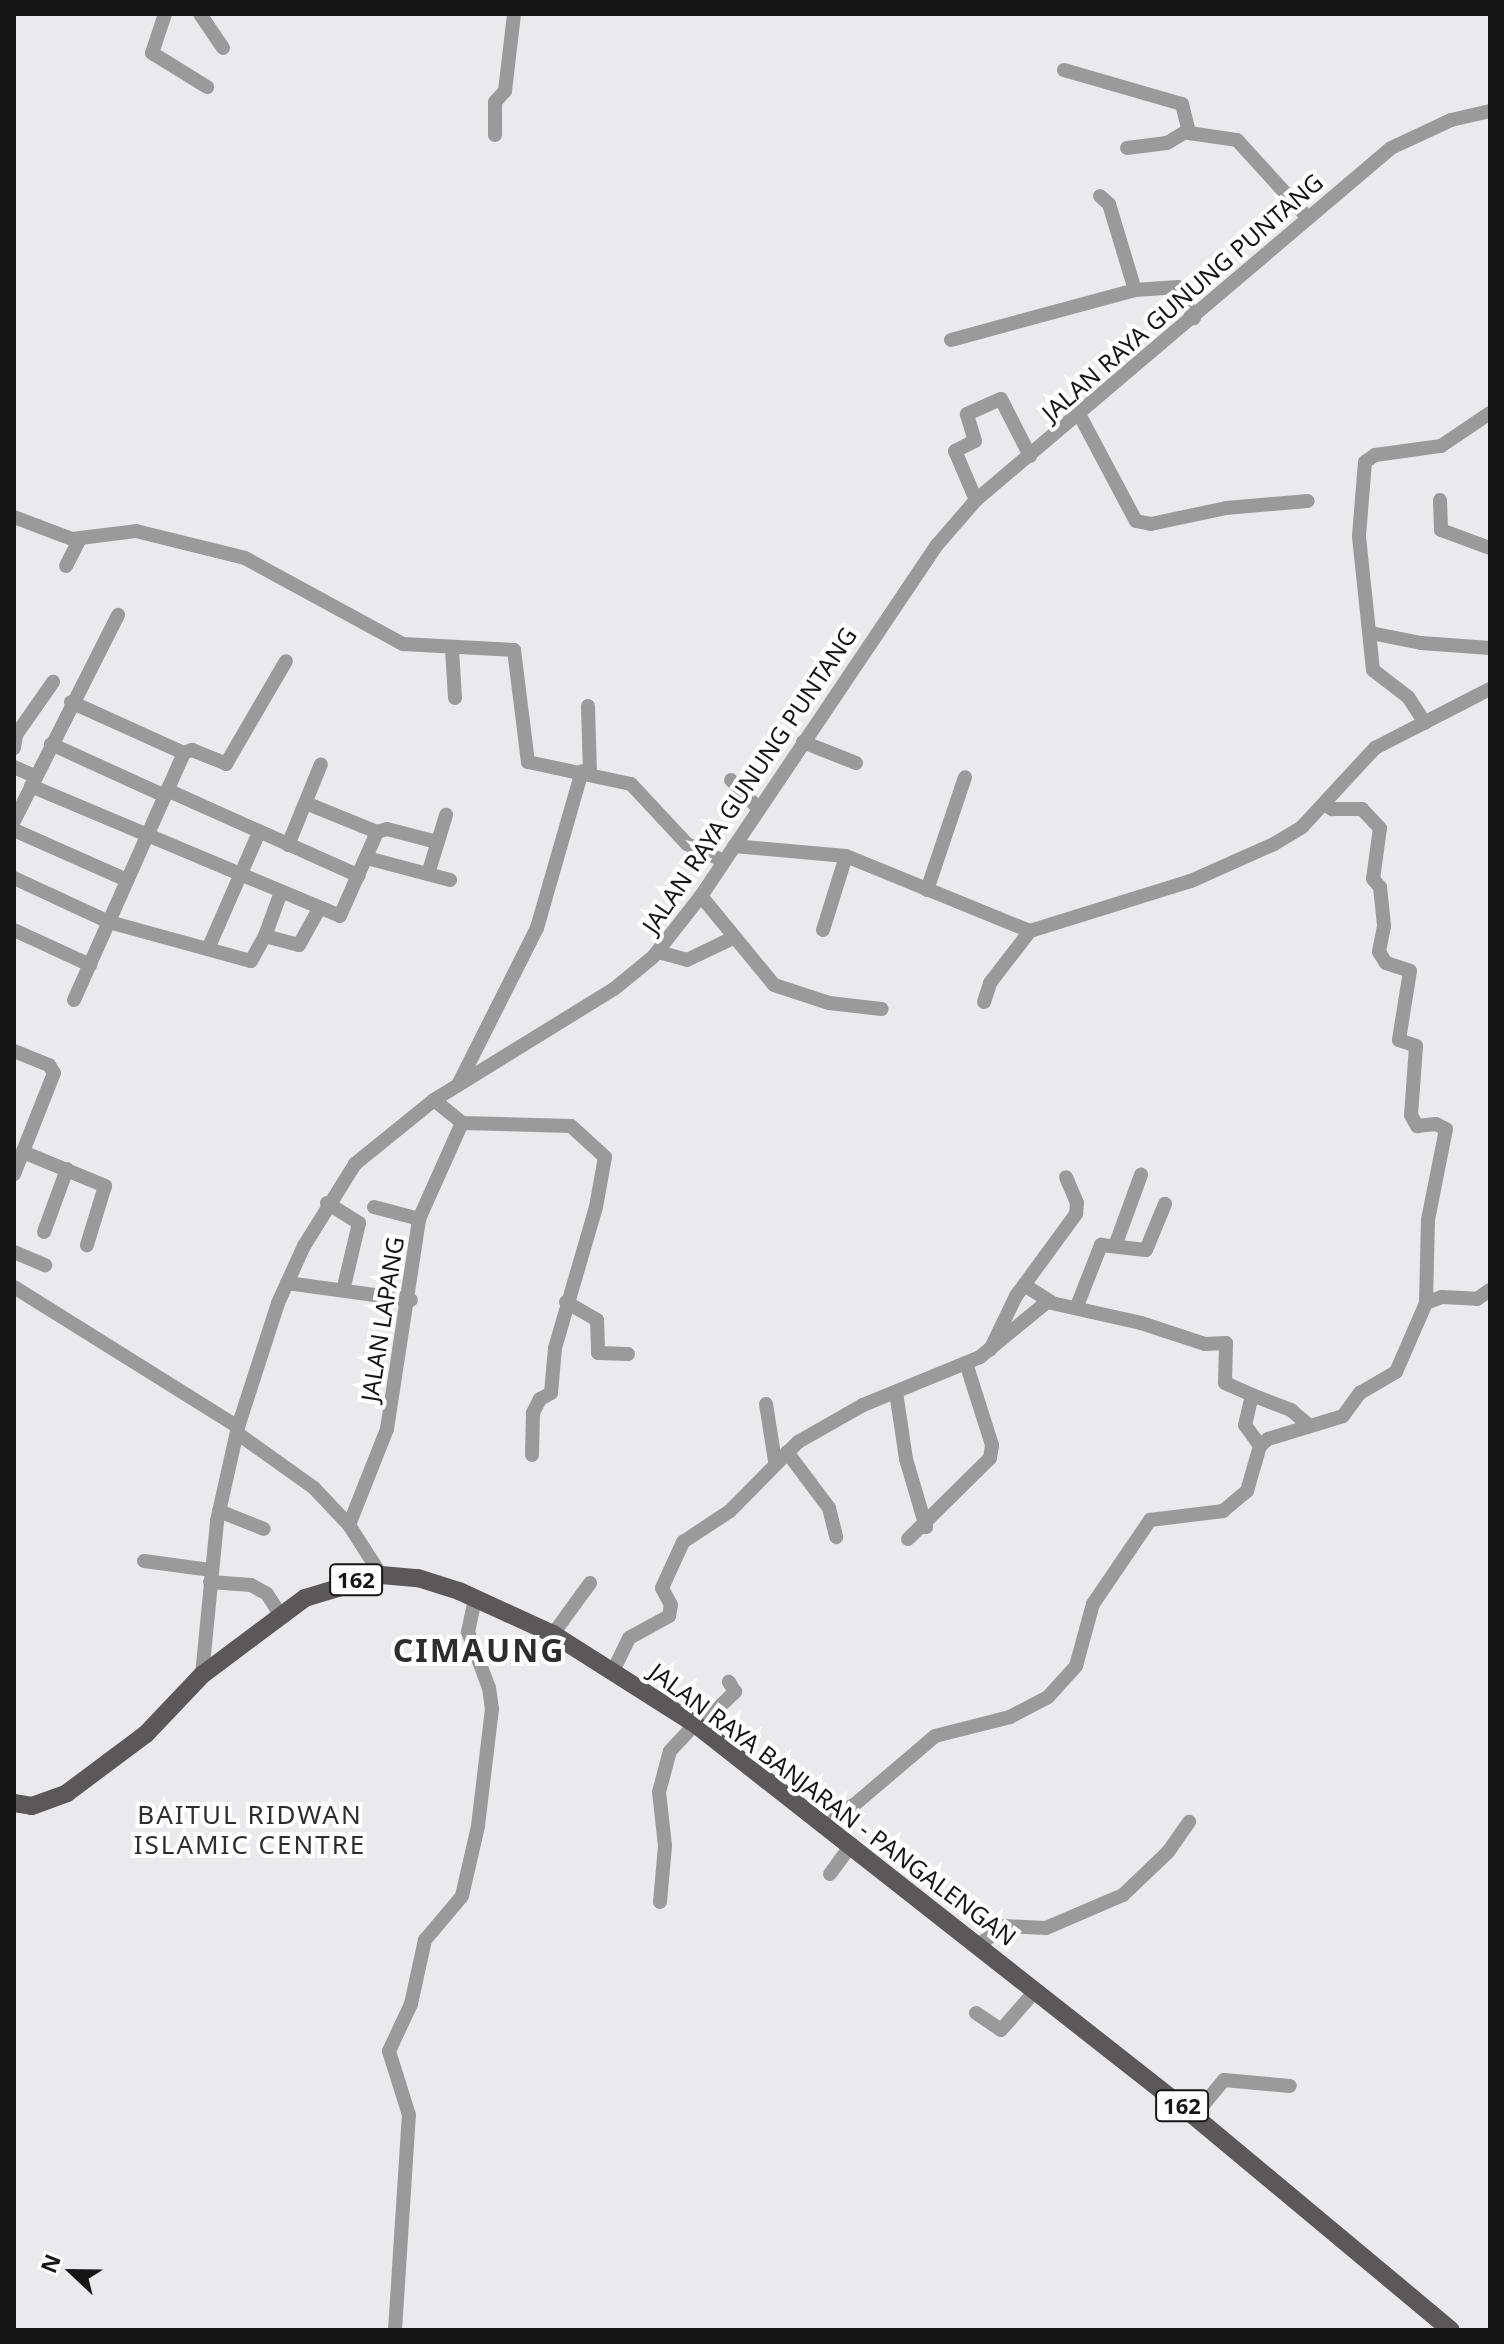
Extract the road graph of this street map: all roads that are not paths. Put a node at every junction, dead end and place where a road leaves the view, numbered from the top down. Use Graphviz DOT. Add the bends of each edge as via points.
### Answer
graph roads {
  1 [pos="165,14"];
  2 [pos="200,14"];
  3 [pos="514,14"];
  4 [pos="223,48"];
  5 [pos="1064,70"];
  6 [pos="207,87"];
  7 [pos="1490,111"];
  8 [pos="1187,131"];
  9 [pos="495,135"];
  10 [pos="1127,148"];
  11 [pos="1100,196"];
  12 [pos="1308,218"];
  13 [pos="1135,290"];
  14 [pos="1194,318"];
  15 [pos="951,340"];
  16 [pos="1490,413"];
  17 [pos="1079,414"];
  18 [pos="1030,456"];
  19 [pos="976,500"];
  20 [pos="1440,500"];
  21 [pos="1308,501"];
  22 [pos="16,522"];
  23 [pos="80,539"];
  24 [pos="1490,548"];
  25 [pos="66,566"];
  26 [pos="118,615"];
  27 [pos="1371,633"];
  28 [pos="1490,648"];
  29 [pos="452,649"];
  30 [pos="286,661"];
  31 [pos="53,682"];
  32 [pos="1490,689"];
  33 [pos="455,698"];
  34 [pos="71,702"];
  35 [pos="588,706"];
  36 [pos="45,708"];
  37 [pos="63,717"];
  38 [pos="1425,723"];
  39 [pos="15,739"];
  40 [pos="803,742"];
  41 [pos="51,744"];
  42 [pos="184,753"];
  43 [pos="856,763"];
  44 [pos="321,764"];
  45 [pos="14,767"];
  46 [pos="586,772"];
  47 [pos="965,777"];
  48 [pos="731,780"];
  49 [pos="32,781"];
  50 [pos="166,793"];
  51 [pos="306,803"];
  52 [pos="1325,804"];
  53 [pos="759,809"];
  54 [pos="446,815"];
  55 [pos="14,819"];
  56 [pos="14,830"];
  57 [pos="259,832"];
  58 [pos="377,832"];
  59 [pos="147,837"];
  60 [pos="437,842"];
  61 [pos="288,845"];
  62 [pos="734,846"];
  63 [pos="846,856"];
  64 [pos="367,858"];
  65 [pos="723,861"];
  66 [pos="428,874"];
  67 [pos="241,876"];
  68 [pos="359,876"];
  69 [pos="14,878"];
  70 [pos="127,880"];
  71 [pos="450,880"];
  72 [pos="927,890"];
  73 [pos="281,892"];
  74 [pos="701,896"];
  75 [pos="319,909"];
  76 [pos="109,922"];
  77 [pos="14,930"];
  78 [pos="823,930"];
  79 [pos="1030,931"];
  80 [pos="265,936"];
  81 [pos="735,937"];
  82 [pos="208,949"];
  83 [pos="658,952"];
  84 [pos="90,965"];
  85 [pos="74,1000"];
  86 [pos="984,1002"];
  87 [pos="882,1009"];
  88 [pos="14,1051"];
  89 [pos="458,1085"];
  90 [pos="434,1100"];
  91 [pos="462,1123"];
  92 [pos="23,1152"];
  93 [pos="67,1169"];
  94 [pos="14,1174"];
  95 [pos="1141,1175"];
  96 [pos="1066,1177"];
  97 [pos="327,1203"];
  98 [pos="1165,1204"];
  99 [pos="374,1207"];
  100 [pos="419,1219"];
  101 [pos="44,1232"];
  102 [pos="87,1245"];
  103 [pos="1115,1246"];
  104 [pos="14,1252"];
  105 [pos="45,1265"];
  106 [pos="345,1282"];
  107 [pos="287,1283"];
  108 [pos="1024,1285"];
  109 [pos="14,1287"];
  110 [pos="1490,1290"];
  111 [pos="411,1300"];
  112 [pos="1050,1301"];
  113 [pos="566,1302"];
  114 [pos="1426,1303"];
  115 [pos="1077,1306"];
  116 [pos="989,1351"];
  117 [pos="628,1354"];
  118 [pos="966,1363"];
  119 [pos="896,1392"];
  120 [pos="1252,1395"];
  121 [pos="766,1404"];
  122 [pos="1308,1425"];
  123 [pos="237,1430"];
  124 [pos="1260,1446"];
  125 [pos="532,1455"];
  126 [pos="781,1457"];
  127 [pos="219,1511"];
  128 [pos="349,1525"];
  129 [pos="926,1527"];
  130 [pos="264,1529"];
  131 [pos="836,1537"];
  132 [pos="908,1539"];
  133 [pos="144,1561"];
  134 [pos="381,1575"];
  135 [pos="210,1576"];
  136 [pos="590,1583"];
  137 [pos="475,1599"];
  138 [pos="280,1614"];
  139 [pos="544,1629"];
  140 [pos="614,1669"];
  141 [pos="202,1675"];
  142 [pos="729,1682"];
  143 [pos="697,1725"];
  144 [pos="14,1803"];
  145 [pos="822,1821"];
  146 [pos="1189,1822"];
  147 [pos="852,1844"];
  148 [pos="830,1874"];
  149 [pos="660,1902"];
  150 [pos="980,1944"];
  151 [pos="1036,1990"];
  152 [pos="976,2013"];
  153 [pos="1290,2086"];
  154 [pos="1194,2116"];
  155 [pos="395,2330"];
  156 [pos="1451,2330"];
  1 -- 6 [label="street" via="152,53"];
  2 -- 4 [label="street"];
  3 -- 9 [label="street" via="505,91 495,102"];
  5 -- 8 [label="street" via="1178,102 1185,109"];
  7 -- 12 [label="street, JALAN RAYA GUNUNG PUNTANG" via="1451,120 1391,148"];
  8 -- 10 [label="street" via="1167,143"];
  8 -- 12 [label="street" via="1237,140"];
  11 -- 13 [label="street" via="1109,204"];
  12 -- 14 [label="street, JALAN RAYA GUNUNG PUNTANG"];
  13 -- 14 [label="street" via="1178,287"];
  13 -- 15 [label="street"];
  14 -- 17 [label="street, JALAN RAYA GUNUNG PUNTANG"];
  16 -- 27 [label="street" via="1441,446 1375,455 1365,462 1359,536"];
  17 -- 18 [label="street, JALAN RAYA GUNUNG PUNTANG"];
  17 -- 21 [label="street" via="1136,521 1151,524 1226,508"];
  18 -- 19 [label="street, JALAN RAYA GUNUNG PUNTANG"];
  18 -- 19 [label="street" via="1001,399 967,414 975,441 956,449 956,456"];
  19 -- 40 [label="street, JALAN RAYA GUNUNG PUNTANG" via="937,545"];
  20 -- 24 [label="street" via="1441,530"];
  22 -- 23 [label="street"];
  23 -- 25 [label="street"];
  23 -- 29 [label="street" via="136,531 245,558 345,610 391,641"];
  26 -- 34 [label="street"];
  27 -- 28 [label="street"];
  27 -- 38 [label="street" via="1375,674 1408,697"];
  29 -- 33 [label="street"];
  29 -- 46 [label="street" via="514,650 528,762"];
  30 -- 42 [label="street" via="229,762 220,764 192,750"];
  31 -- 39 [label="street"];
  32 -- 38 [label="street"];
  34 -- 37 [label="street"];
  34 -- 42 [label="street"];
  35 -- 46 [label="street"];
  36 -- 37 [label="street"];
  37 -- 41 [label="street"];
  38 -- 52 [label="street" via="1364,757"];
  40 -- 43 [label="street"];
  40 -- 53 [label="street, JALAN RAYA GUNUNG PUNTANG"];
  41 -- 49 [label="street"];
  41 -- 50 [label="street"];
  42 -- 50 [label="street"];
  44 -- 51 [label="street"];
  45 -- 49 [label="street"];
  46 -- 65 [label="street" via="631,784 687,844"];
  46 -- 89 [label="street" via="537,928"];
  47 -- 72 [label="street"];
  48 -- 53 [label="street"];
  49 -- 55 [label="street"];
  49 -- 59 [label="street"];
  50 -- 57 [label="street"];
  50 -- 59 [label="street"];
  51 -- 58 [label="street"];
  51 -- 61 [label="street"];
  52 -- 79 [label="street" via="1302,827 1232,866"];
  52 -- 114 [label="street" via="1332,809 1362,809 1380,828 1373,879 1380,887 1384,926 1379,952 1386,963 1410,971 1399,1040 1416,1046 1411,1115 1417,1126 1446,1129 1428,1220"];
  53 -- 62 [label="street, JALAN RAYA GUNUNG PUNTANG"];
  54 -- 60 [label="street"];
  56 -- 70 [label="street"];
  57 -- 61 [label="street"];
  57 -- 67 [label="street"];
  58 -- 60 [label="street" via="387,829"];
  58 -- 64 [label="street"];
  59 -- 67 [label="street"];
  59 -- 70 [label="street"];
  60 -- 66 [label="street"];
  61 -- 68 [label="street"];
  62 -- 63 [label="street"];
  62 -- 65 [label="street, JALAN RAYA GUNUNG PUNTANG"];
  63 -- 72 [label="street"];
  63 -- 78 [label="street"];
  64 -- 66 [label="street"];
  64 -- 68 [label="street"];
  65 -- 74 [label="street, JALAN RAYA GUNUNG PUNTANG"];
  66 -- 71 [label="street"];
  67 -- 73 [label="street"];
  67 -- 82 [label="street"];
  68 -- 75 [label="street" via="343,914"];
  69 -- 76 [label="street"];
  70 -- 76 [label="street"];
  72 -- 79 [label="street"];
  73 -- 75 [label="street"];
  73 -- 80 [label="street"];
  74 -- 81 [label="street"];
  74 -- 83 [label="street, JALAN RAYA GUNUNG PUNTANG"];
  75 -- 80 [label="street" via="299,945"];
  76 -- 82 [label="street"];
  76 -- 84 [label="street"];
  77 -- 84 [label="street"];
  79 -- 86 [label="street" via="990,983"];
  80 -- 82 [label="street" via="251,961"];
  81 -- 83 [label="street" via="687,960"];
  81 -- 87 [label="street" via="782,989 829,1003"];
  83 -- 89 [label="street, JALAN RAYA GUNUNG PUNTANG" via="614,989"];
  84 -- 85 [label="street"];
  88 -- 92 [label="street" via="49,1065 54,1073"];
  89 -- 90 [label="street, JALAN RAYA GUNUNG PUNTANG"];
  90 -- 91 [label="street"];
  90 -- 97 [label="street, JALAN RAYA GUNUNG PUNTANG" via="355,1164"];
  91 -- 100 [label="street, JALAN LAPANG"];
  91 -- 113 [label="street" via="560,1123 580,1129 601,1149 604,1179"];
  92 -- 93 [label="street"];
  92 -- 94 [label="street"];
  93 -- 101 [label="street"];
  93 -- 102 [label="street" via="106,1188"];
  95 -- 103 [label="street"];
  96 -- 108 [label="street" via="1076,1214"];
  97 -- 106 [label="street" via="359,1223"];
  97 -- 107 [label="street, JALAN RAYA GUNUNG PUNTANG"];
  98 -- 103 [label="street" via="1148,1248"];
  99 -- 100 [label="street"];
  100 -- 111 [label="street, JALAN LAPANG"];
  103 -- 115 [label="street" via="1108,1242 1098,1248"];
  104 -- 105 [label="street"];
  107 -- 111 [label="street"];
  107 -- 123 [label="street, JALAN RAYA GUNUNG PUNTANG"];
  108 -- 112 [label="street"];
  108 -- 116 [label="street"];
  109 -- 123 [label="street"];
  110 -- 114 [label="street" via="1477,1299 1442,1297"];
  111 -- 128 [label="street, JALAN LAPANG" via="387,1429"];
  112 -- 115 [label="street"];
  112 -- 116 [label="street"];
  113 -- 117 [label="street" via="597,1320 598,1353"];
  113 -- 125 [label="street" via="551,1393 540,1399 533,1413"];
  114 -- 122 [label="street" via="1396,1372 1360,1393 1343,1416"];
  115 -- 120 [label="street" via="1192,1341 1225,1342 1225,1383"];
  116 -- 118 [label="street"];
  118 -- 119 [label="street"];
  118 -- 129 [label="street" via="992,1452"];
  119 -- 126 [label="street" via="829,1423"];
  119 -- 129 [label="street" via="906,1459"];
  120 -- 122 [label="street" via="1294,1411"];
  120 -- 124 [label="street" via="1245,1425"];
  121 -- 126 [label="street"];
  122 -- 124 [label="street"];
  123 -- 127 [label="street, JALAN RAYA GUNUNG PUNTANG"];
  123 -- 128 [label="street" via="294,1471"];
  124 -- 145 [label="street" via="1247,1491 1223,1511 1155,1517 1146,1523 1093,1604 1076,1666 1048,1697 1010,1717 935,1736 854,1805"];
  126 -- 131 [label="street" via="829,1508"];
  126 -- 140 [label="street" via="733,1508 683,1542 662,1588 671,1605 669,1616 629,1638"];
  127 -- 130 [label="street"];
  127 -- 135 [label="street, JALAN RAYA GUNUNG PUNTANG"];
  128 -- 134 [label="street"];
  129 -- 132 [label="street"];
  133 -- 135 [label="street"];
  134 -- 137 [label="main road, JALAN RAYA BANJARAN - PANGALENGAN / 162" via="418,1578"];
  134 -- 138 [label="main road, JALAN RAYA BANJARAN - PANGALENGAN / 162" via="322,1590"];
  135 -- 138 [label="street" via="251,1585 267,1594"];
  135 -- 141 [label="street, JALAN RAYA GUNUNG PUNTANG"];
  136 -- 139 [label="street"];
  137 -- 139 [label="main road, JALAN RAYA BANJARAN - PANGALENGAN / 162"];
  137 -- 155 [label="street" via="468,1632 492,1709 481,1813 462,1896 425,1940 411,2004 389,2051 409,2115"];
  138 -- 141 [label="main road, JALAN RAYA BANJARAN - PANGALENGAN / 162"];
  139 -- 140 [label="main road, JALAN RAYA BANJARAN - PANGALENGAN / 162"];
  140 -- 143 [label="main road, JALAN RAYA BANJARAN - PANGALENGAN / 162"];
  141 -- 144 [label="main road, JALAN RAYA BANJARAN - PANGALENGAN / 162" via="146,1734 67,1793 32,1806"];
  142 -- 143 [label="street" via="735,1692"];
  143 -- 145 [label="main road, JALAN RAYA BANJARAN - PANGALENGAN / 162"];
  143 -- 149 [label="street" via="670,1751 659,1792 665,1846"];
  145 -- 147 [label="main road, JALAN RAYA BANJARAN - PANGALENGAN / 162"];
  146 -- 150 [label="street" via="1168,1852 1123,1895 1046,1928 1005,1926"];
  147 -- 148 [label="street"];
  147 -- 150 [label="main road, JALAN RAYA BANJARAN - PANGALENGAN / 162"];
  150 -- 151 [label="main road, JALAN RAYA BANJARAN - PANGALENGAN / 162"];
  151 -- 152 [label="street" via="1001,2030"];
  151 -- 154 [label="main road, JALAN RAYA BANJARAN - PANGALENGAN / 162"];
  153 -- 154 [label="street" via="1224,2080"];
  154 -- 156 [label="main road, JALAN RAYA BANJARAN - PANGALENGAN / 162"];
}
